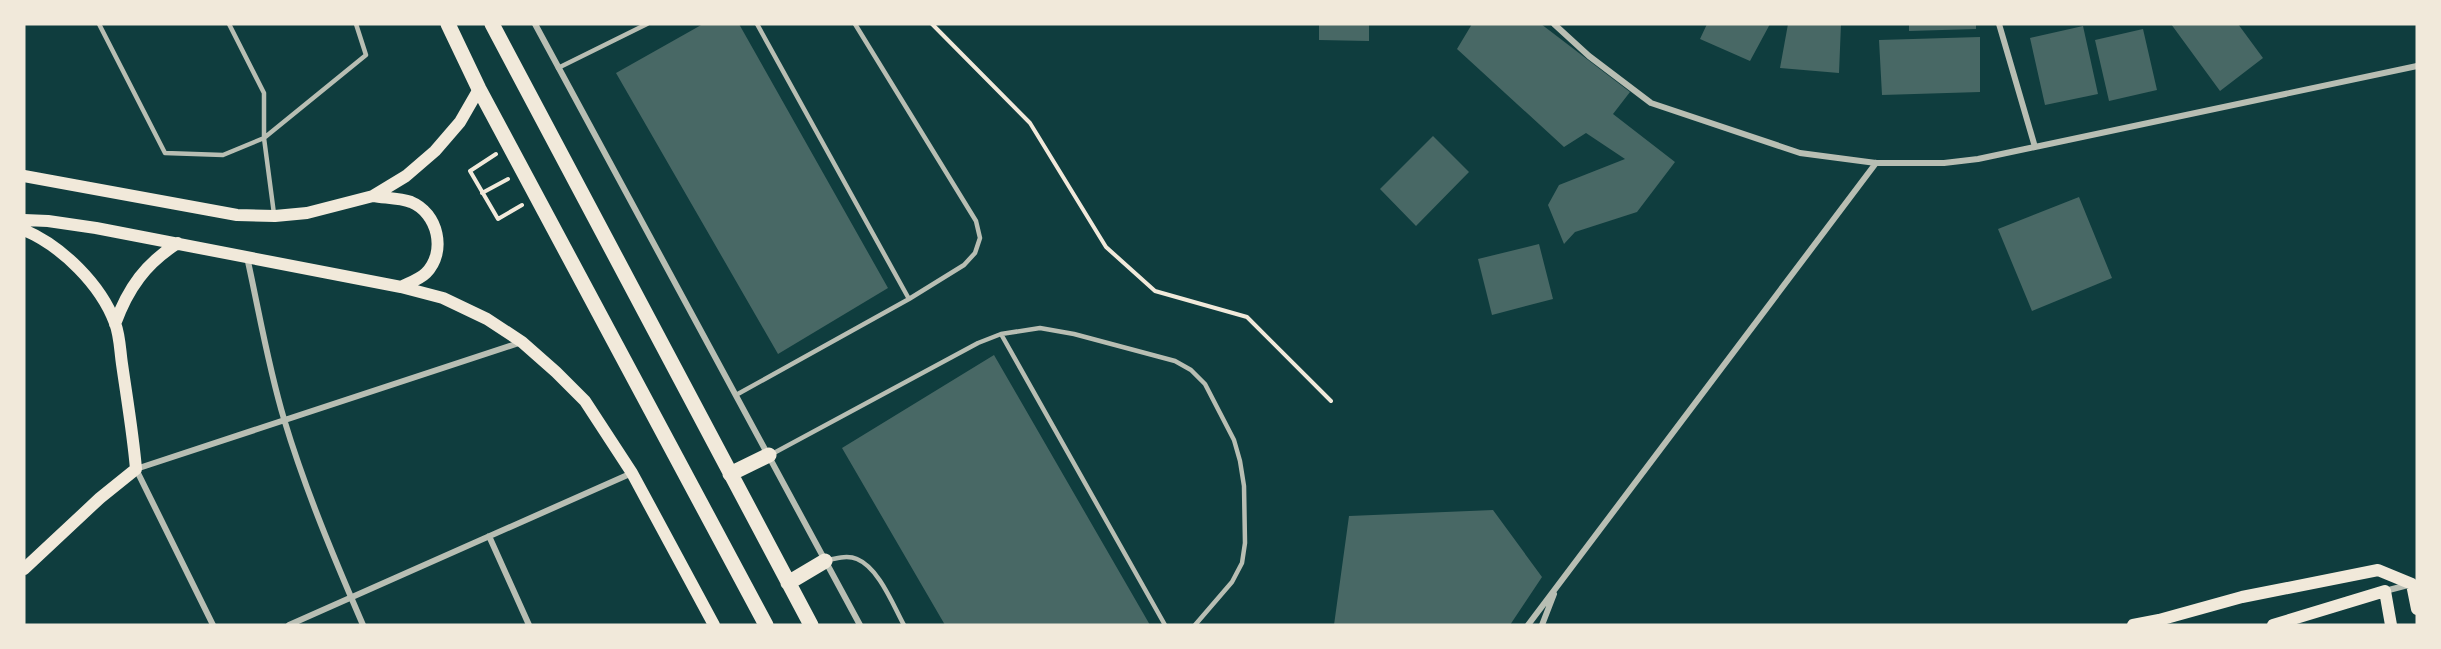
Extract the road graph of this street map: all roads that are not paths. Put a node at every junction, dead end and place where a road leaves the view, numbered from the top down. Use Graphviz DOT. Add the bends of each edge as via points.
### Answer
graph roads {
  1 [pos="99,24"];
  2 [pos="229,24"];
  3 [pos="356,24"];
  4 [pos="448,24"];
  5 [pos="492,24"];
  6 [pos="535,24"];
  7 [pos="647,24"];
  8 [pos="757,24"];
  9 [pos="855,24"];
  10 [pos="1554,24"];
  11 [pos="1999,24"];
  12 [pos="2417,66"];
  13 [pos="558,68"];
  14 [pos="479,88"];
  15 [pos="264,138"];
  16 [pos="2035,147"];
  17 [pos="1876,164"];
  18 [pos="24,176"];
  19 [pos="373,196"];
  20 [pos="274,216"];
  21 [pos="24,220"];
  22 [pos="24,230"];
  23 [pos="178,243"];
  24 [pos="247,257"];
  25 [pos="401,287"];
  26 [pos="909,299"];
  27 [pos="115,324"];
  28 [pos="1001,334"];
  29 [pos="522,342"];
  30 [pos="736,395"];
  31 [pos="284,420"];
  32 [pos="769,455"];
  33 [pos="136,469"];
  34 [pos="632,473"];
  35 [pos="730,474"];
  36 [pos="489,536"];
  37 [pos="825,561"];
  38 [pos="24,569"];
  39 [pos="788,583"];
  40 [pos="2415,584"];
  41 [pos="1556,588"];
  42 [pos="2385,591"];
  43 [pos="351,597"];
  44 [pos="2417,609"];
  45 [pos="213,625"];
  46 [pos="289,625"];
  47 [pos="363,625"];
  48 [pos="529,625"];
  49 [pos="714,625"];
  50 [pos="765,625"];
  51 [pos="811,625"];
  52 [pos="860,625"];
  53 [pos="904,625"];
  54 [pos="1165,625"];
  55 [pos="1195,625"];
  56 [pos="1528,625"];
  57 [pos="1542,625"];
  58 [pos="2133,625"];
  59 [pos="2273,625"];
  60 [pos="2391,625"];
  1 -- 15 [label="lane" via="165,153 223,155"];
  2 -- 15 [label="lane" via="264,93"];
  3 -- 15 [label="lane" via="366,55"];
  4 -- 14 [label="main road"];
  5 -- 35 [label="main road"];
  6 -- 13 [label="street"];
  7 -- 13 [label="lane"];
  8 -- 26 [label="lane"];
  9 -- 26 [label="lane" via="976,221 980,238 975,253 964,265"];
  10 -- 17 [label="street" via="1651,103 1800,153"];
  11 -- 16 [label="street"];
  12 -- 16 [label="street"];
  13 -- 30 [label="street"];
  14 -- 19 [label="main road" via="460,122 435,151 406,176"];
  14 -- 50 [label="main road"];
  15 -- 20 [label="lane"];
  16 -- 17 [label="street" via="1944,163"];
  17 -- 41 [label="street"];
  18 -- 20 [label="main road" via="237,215"];
  19 -- 20 [label="main road" via="307,213"];
  19 -- 25 [label="main road" via="410,202 428,215 437,234 434,262 425,274"];
  21 -- 23 [label="main road"];
  22 -- 27 [label="main road" via="56,249 80,270"];
  23 -- 24 [label="main road"];
  23 -- 27 [label="main road" via="163,252 139,277"];
  24 -- 25 [label="main road"];
  24 -- 31 [label="street"];
  25 -- 29 [label="main road" via="443,298 487,319"];
  26 -- 30 [label="lane"];
  27 -- 33 [label="main road"];
  28 -- 32 [label="lane"];
  28 -- 54 [label="lane"];
  28 -- 55 [label="lane" via="1040,328 1074,334 1174,361 1191,369 1205,384 1234,440 1240,461 1245,543 1242,563 1232,582"];
  29 -- 31 [label="street"];
  29 -- 34 [label="main road" via="585,401"];
  30 -- 32 [label="street"];
  31 -- 33 [label="street"];
  31 -- 43 [label="street"];
  32 -- 35 [label="main road"];
  32 -- 37 [label="street"];
  33 -- 38 [label="main road"];
  33 -- 45 [label="street"];
  34 -- 36 [label="street"];
  34 -- 49 [label="main road"];
  35 -- 39 [label="main road"];
  36 -- 43 [label="street"];
  36 -- 48 [label="street"];
  37 -- 39 [label="main road"];
  37 -- 52 [label="street"];
  37 -- 53 [label="lane" via="857,559 879,579"];
  39 -- 51 [label="main road"];
  40 -- 42 [label="street"];
  40 -- 44 [label="main road"];
  40 -- 58 [label="main road" via="2378,570 2242,597"];
  41 -- 56 [label="street"];
  41 -- 57 [label="street"];
  42 -- 59 [label="main road"];
  42 -- 60 [label="main road"];
  43 -- 46 [label="street"];
  43 -- 47 [label="street"];
}
